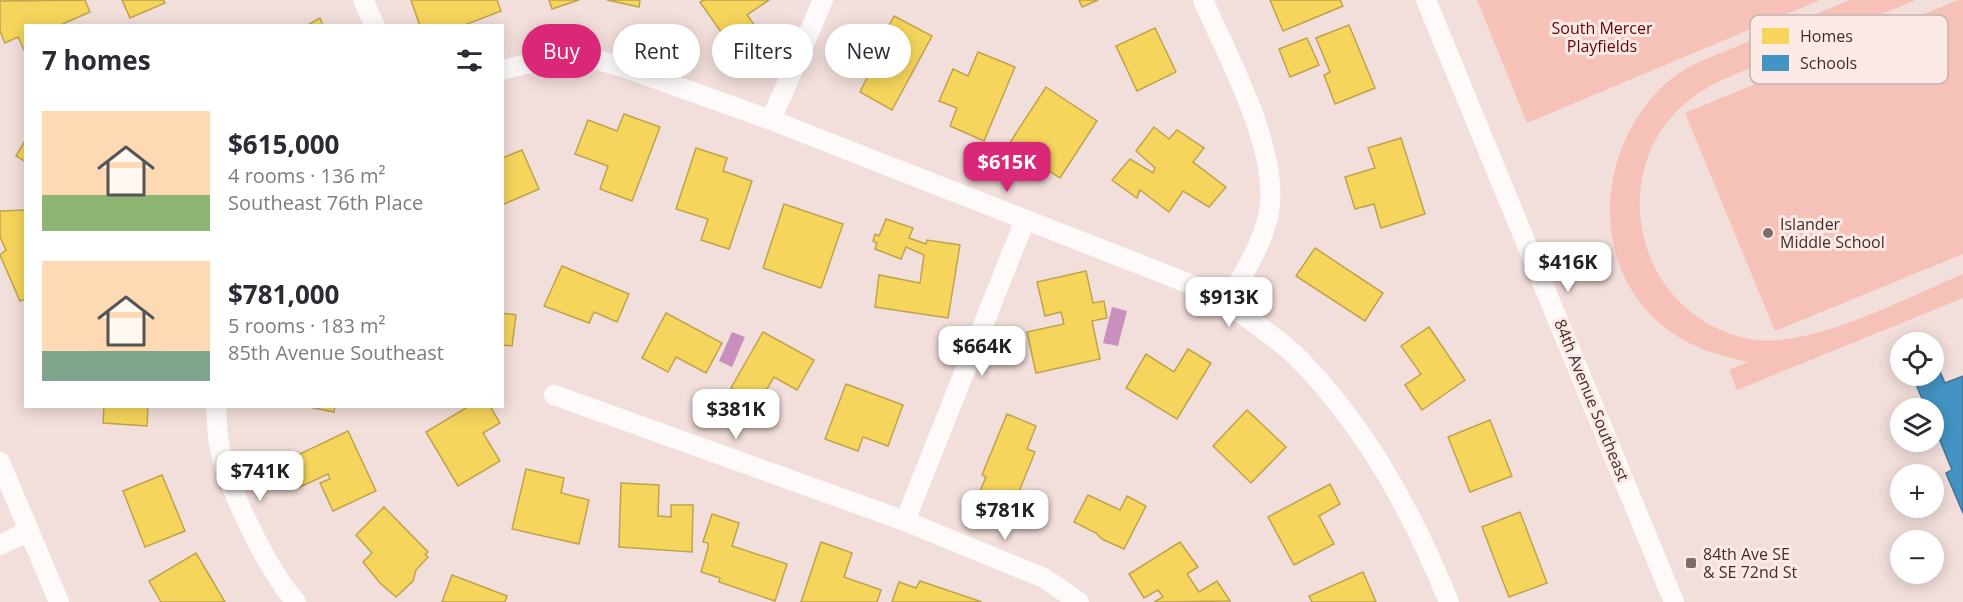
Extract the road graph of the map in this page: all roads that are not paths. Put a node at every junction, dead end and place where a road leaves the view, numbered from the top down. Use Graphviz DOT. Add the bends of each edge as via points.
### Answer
graph roads {
  1 [pos="363,0"];
  2 [pos="823,0"];
  3 [pos="1203,0"];
  4 [pos="1426,0"];
  5 [pos="374,24"];
  6 [pos="504,70"];
  7 [pos="771,120"];
  8 [pos="1025,219"];
  9 [pos="1227,303"];
  10 [pos="554,394"];
  11 [pos="216,408"];
  12 [pos="0,462"];
  13 [pos="905,521"];
  14 [pos="29,531"];
  15 [pos="0,545"];
  16 [pos="59,602"];
  17 [pos="296,602"];
  18 [pos="1079,602"];
  19 [pos="1449,602"];
  20 [pos="1674,602"];
  1 -- 5 [label="street"];
  2 -- 7 [label="street"];
  3 -- 9 [label="street" via="1263,140 1270,170 1268,219 1255,254"];
  4 -- 20 [label="street, 84th Avenue Southeast"];
  6 -- 7 [label="street" via="556,57 590,58"];
  7 -- 8 [label="street"];
  8 -- 9 [label="street" via="1185,282"];
  8 -- 13 [label="street"];
  9 -- 19 [label="street" via="1300,360 1344,409 1384,468"];
  10 -- 13 [label="street"];
  11 -- 17 [label="street" via="219,446 240,504 268,563"];
  12 -- 14 [label="street"];
  13 -- 18 [label="street" via="1044,578"];
  14 -- 15 [label="street"];
  14 -- 16 [label="street"];
}
